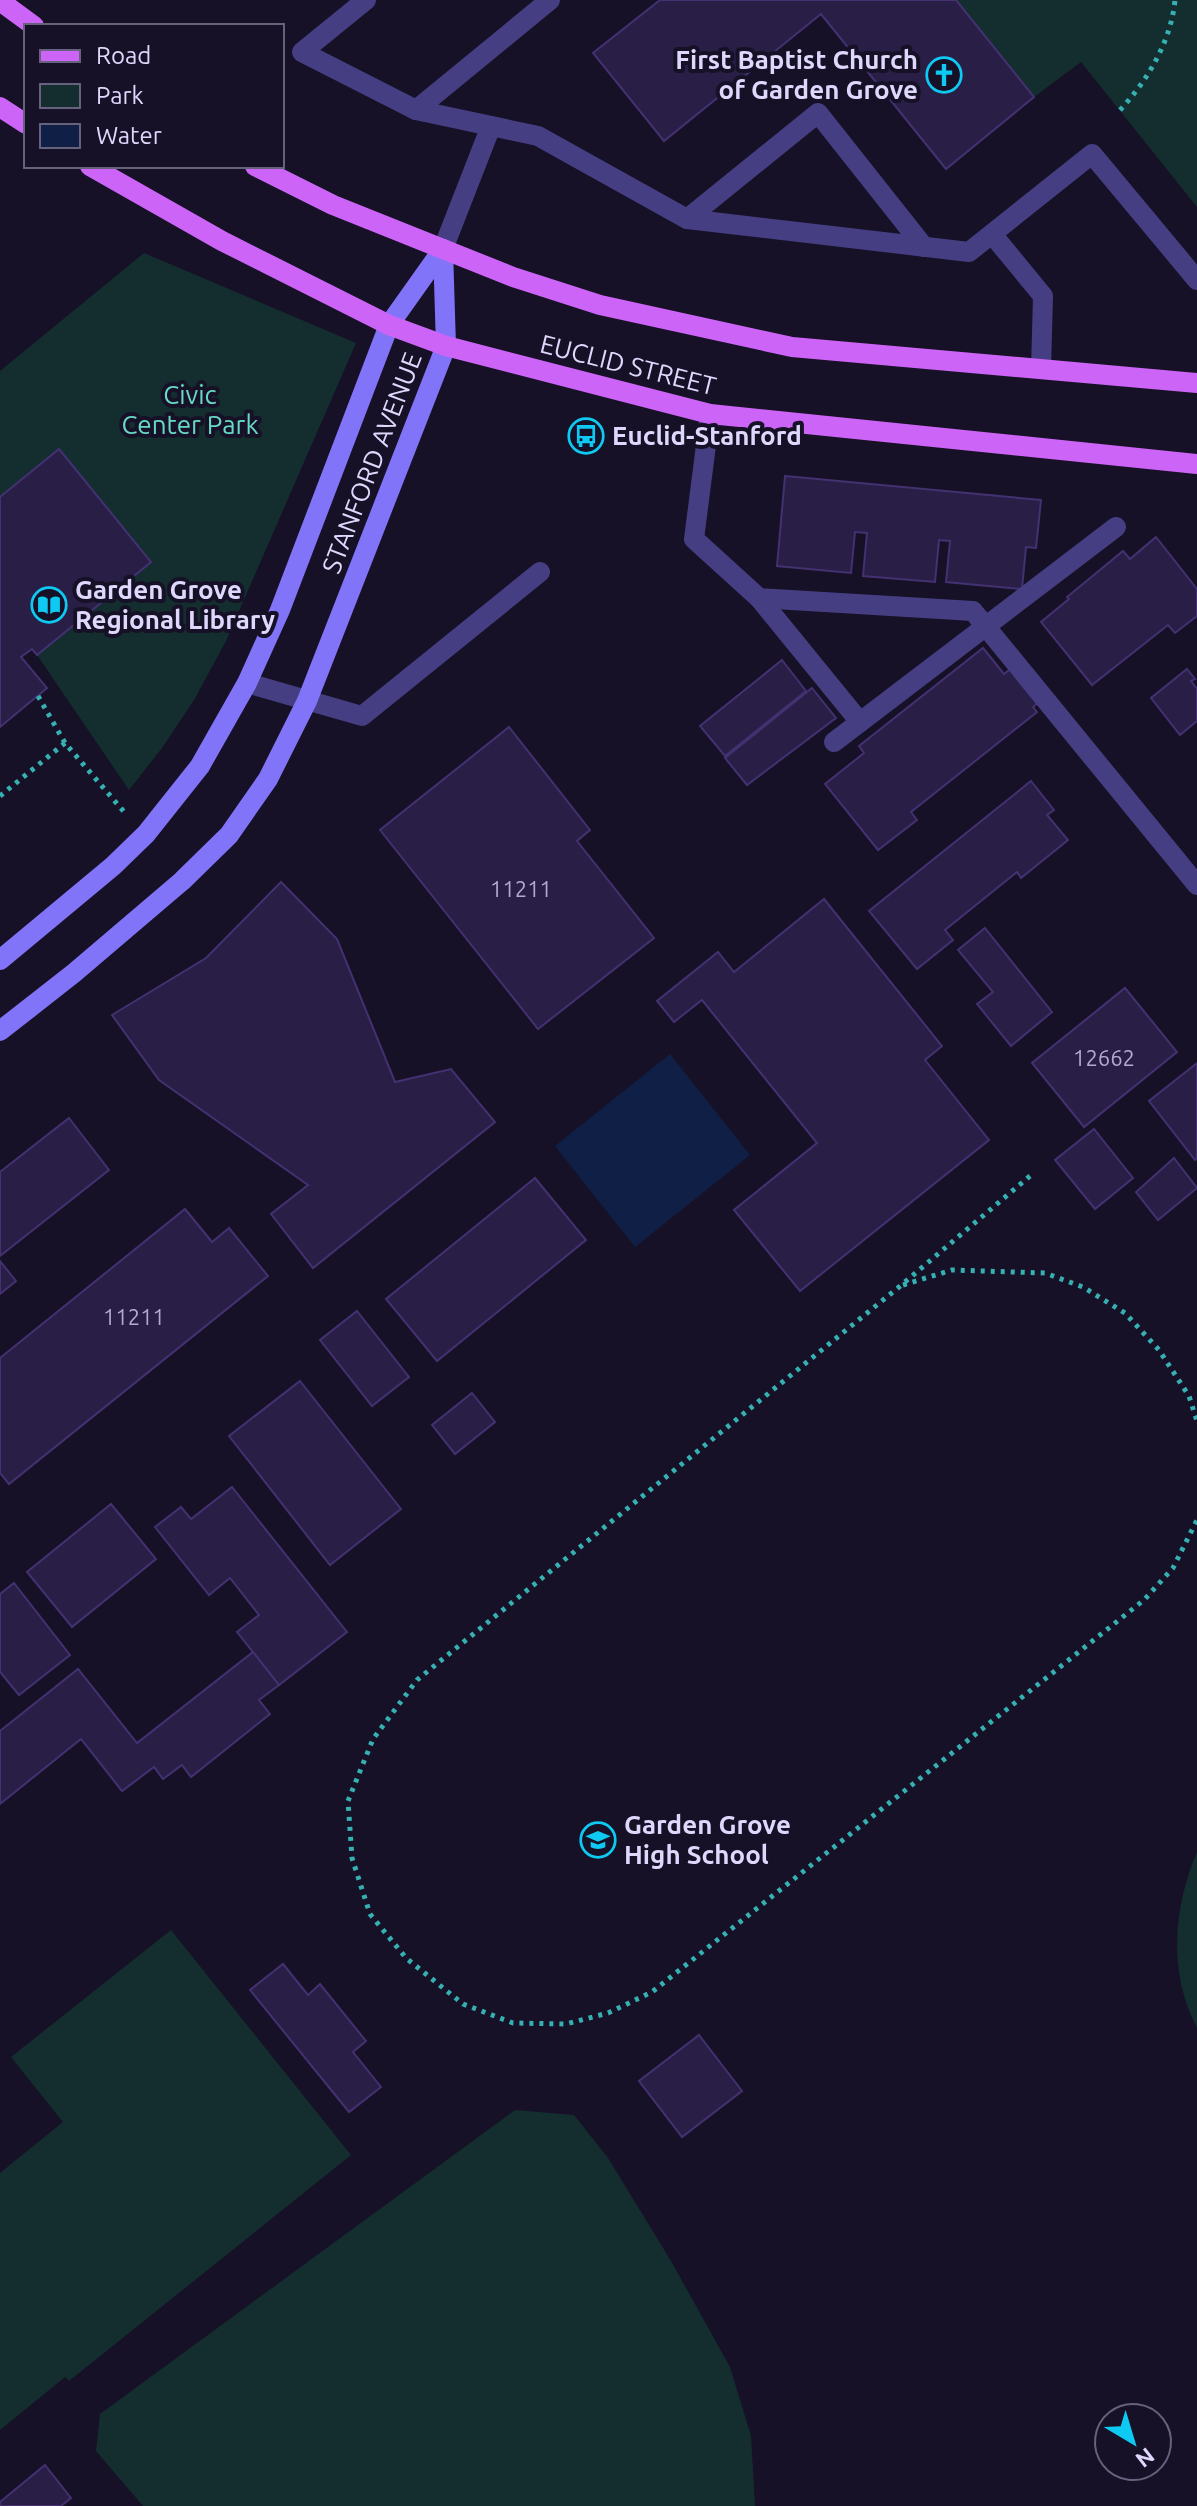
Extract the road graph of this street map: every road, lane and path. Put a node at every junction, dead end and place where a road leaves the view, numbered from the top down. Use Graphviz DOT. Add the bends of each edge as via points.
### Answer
graph roads {
  1 [pos="366,0"];
  2 [pos="550,0"];
  3 [pos="1175,0"];
  4 [pos="0,1"];
  5 [pos="31,24"];
  6 [pos="0,107"];
  7 [pos="416,110"];
  8 [pos="1120,110"];
  9 [pos="24,123"];
  10 [pos="491,126"];
  11 [pos="94,168"];
  12 [pos="259,168"];
  13 [pos="687,219"];
  14 [pos="992,234"];
  15 [pos="924,247"];
  16 [pos="443,249"];
  17 [pos="1197,280"];
  18 [pos="389,325"];
  19 [pos="446,346"];
  20 [pos="1041,369"];
  21 [pos="1197,383"];
  22 [pos="710,414"];
  23 [pos="1197,464"];
  24 [pos="1116,527"];
  25 [pos="540,572"];
  26 [pos="759,598"];
  27 [pos="987,628"];
  28 [pos="247,683"];
  29 [pos="38,696"];
  30 [pos="307,701"];
  31 [pos="860,722"];
  32 [pos="834,742"];
  33 [pos="65,743"];
  34 [pos="0,796"];
  35 [pos="146,834"];
  36 [pos="1197,885"];
  37 [pos="0,960"];
  38 [pos="0,1031"];
  39 [pos="1030,1176"];
  40 [pos="899,1287"];
  41 [pos="1197,1421"];
  42 [pos="1197,1520"];
  1 -- 7 [label="street" via="302,52"];
  2 -- 7 [label="street"];
  3 -- 8 [label="path" via="1148,77"];
  4 -- 5 [label="main road"];
  6 -- 9 [label="main road"];
  7 -- 10 [label="street"];
  10 -- 13 [label="street" via="538,136"];
  10 -- 16 [label="street"];
  11 -- 18 [label="main road, EUCLID STREET" via="222,241"];
  12 -- 16 [label="main road, EUCLID STREET" via="333,205"];
  13 -- 15 [label="street"];
  13 -- 15 [label="street" via="818,113"];
  14 -- 15 [label="street" via="969,252"];
  14 -- 17 [label="street" via="1092,154"];
  14 -- 20 [label="street" via="1043,296"];
  16 -- 18 [label="street, STANFORD AVENUE"];
  16 -- 19 [label="street, STANFORD AVENUE"];
  16 -- 20 [label="main road, EUCLID STREET" via="600,305 792,347"];
  18 -- 19 [label="main road, EUCLID STREET"];
  18 -- 28 [label="street, STANFORD AVENUE"];
  19 -- 22 [label="main road, EUCLID STREET"];
  19 -- 30 [label="street, STANFORD AVENUE"];
  20 -- 21 [label="main road, EUCLID STREET"];
  22 -- 23 [label="main road, EUCLID STREET"];
  22 -- 26 [label="street" via="694,539"];
  24 -- 27 [label="street"];
  25 -- 30 [label="street" via="362,716"];
  26 -- 27 [label="street" via="973,611"];
  26 -- 31 [label="street"];
  27 -- 31 [label="street"];
  27 -- 36 [label="street"];
  28 -- 30 [label="street"];
  28 -- 35 [label="street, STANFORD AVENUE" via="200,766"];
  29 -- 33 [label="path"];
  30 -- 38 [label="street, STANFORD AVENUE" via="268,779 229,835 130,927"];
  31 -- 32 [label="street"];
  33 -- 34 [label="path"];
  33 -- 35 [label="path"];
  35 -- 37 [label="street, STANFORD AVENUE"];
  39 -- 40 [label="path"];
  40 -- 41 [label="path" via="952,1270 1045,1273 1083,1287 1125,1313 1159,1350 1189,1396"];
  40 -- 42 [label="path" via="417,1680 373,1739 348,1801 352,1858 370,1914 406,1958 463,2004 513,2023 566,2024 608,2013 652,1992 1144,1600 1173,1568"];
}
